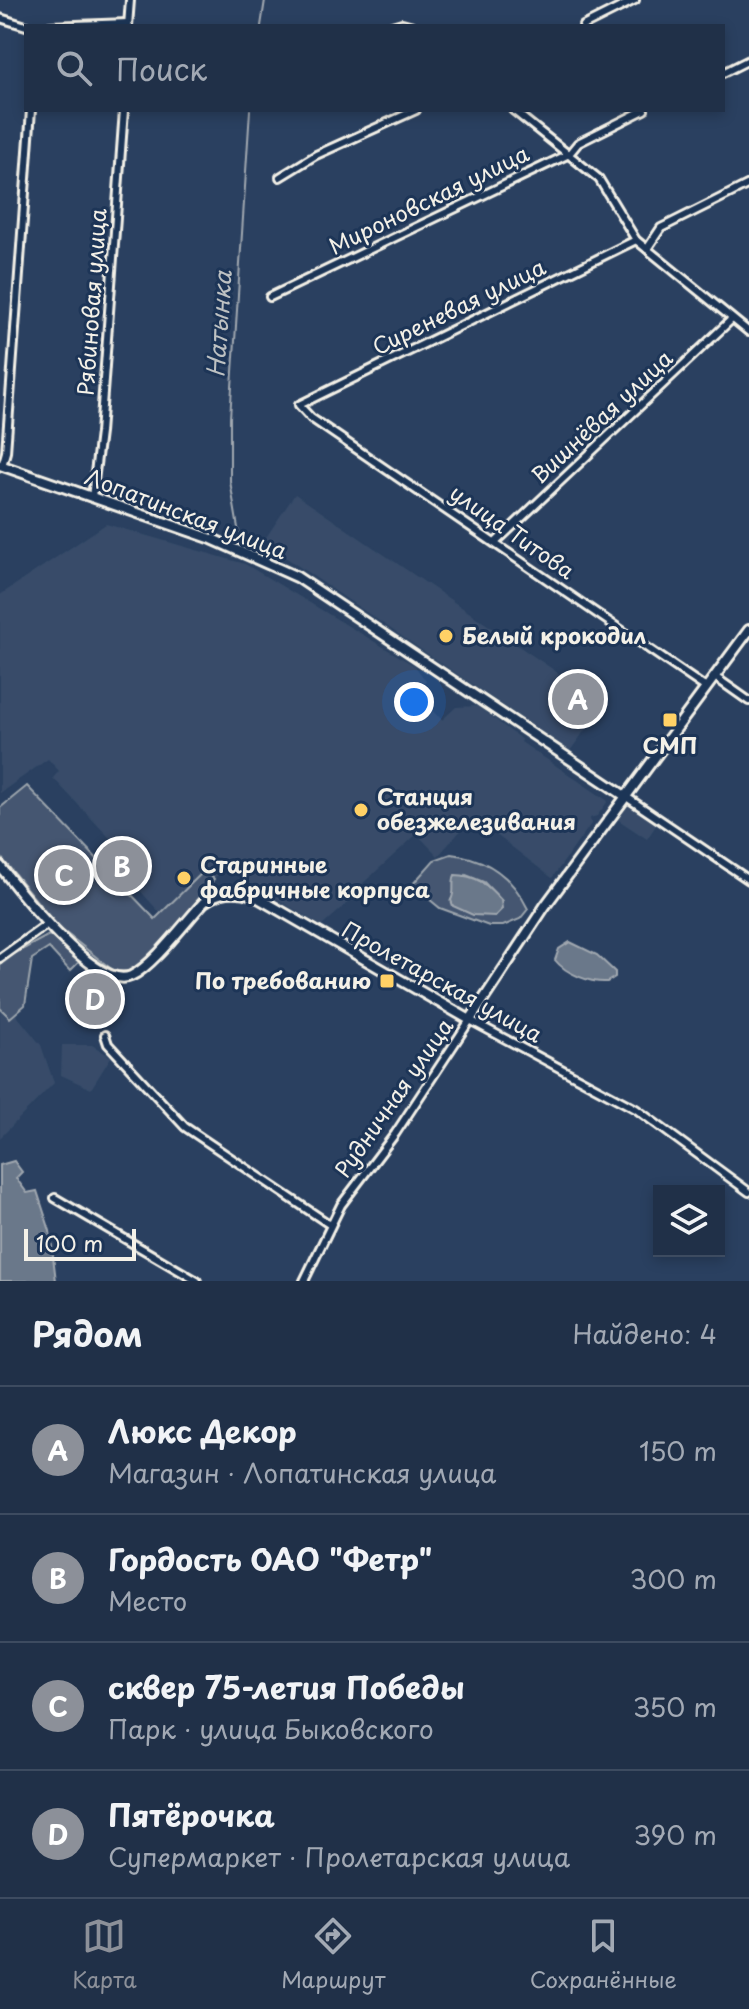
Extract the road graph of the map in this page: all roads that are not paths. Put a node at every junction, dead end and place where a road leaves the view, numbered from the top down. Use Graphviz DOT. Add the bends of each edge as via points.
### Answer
graph roads {
  1 [pos="130,0"];
  2 [pos="635,0"];
  3 [pos="0,18"];
  4 [pos="128,24"];
  5 [pos="587,24"];
  6 [pos="24,25"];
  7 [pos="749,60"];
  8 [pos="725,72"];
  9 [pos="31,112"];
  10 [pos="124,112"];
  11 [pos="412,112"];
  12 [pos="516,112"];
  13 [pos="640,112"];
  14 [pos="569,154"];
  15 [pos="280,177"];
  16 [pos="749,184"];
  17 [pos="636,240"];
  18 [pos="647,249"];
  19 [pos="270,297"];
  20 [pos="732,319"];
  21 [pos="749,332"];
  22 [pos="299,405"];
  23 [pos="1,465"];
  24 [pos="92,497"];
  25 [pos="496,542"];
  26 [pos="749,630"];
  27 [pos="715,677"];
  28 [pos="706,688"];
  29 [pos="749,701"];
  30 [pos="625,796"];
  31 [pos="0,866"];
  32 [pos="749,880"];
  33 [pos="46,925"];
  34 [pos="0,958"];
  35 [pos="470,1020"];
  36 [pos="105,1035"];
  37 [pos="749,1192"];
  38 [pos="55,1198"];
  39 [pos="329,1224"];
  40 [pos="197,1281"];
  41 [pos="304,1281"];
  1 -- 4 [label="street"];
  2 -- 5 [label="street"];
  3 -- 6 [label="street"];
  7 -- 8 [label="street"];
  9 -- 23 [label="street"];
  10 -- 24 [label="street, Рябиновая улица"];
  11 -- 15 [label="street"];
  12 -- 14 [label="street"];
  13 -- 14 [label="street, Мироновская улица" via="578,143"];
  14 -- 17 [label="street" via="599,179"];
  14 -- 19 [label="street, Мироновская улица"];
  16 -- 18 [label="street" via="661,228"];
  17 -- 18 [label="street"];
  17 -- 22 [label="street, Сиреневая улица"];
  18 -- 20 [label="street"];
  20 -- 21 [label="street"];
  20 -- 25 [label="street, Вишнёвая улица"];
  22 -- 25 [label="street, улица Титова"];
  23 -- 24 [label="main road, Лопатинская улица"];
  24 -- 30 [label="main road, Лопатинская улица" via="244,551 297,577"];
  25 -- 28 [label="street, улица Титова"];
  26 -- 27 [label="main road, Рудничная улица"];
  27 -- 28 [label="main road, Рудничная улица"];
  27 -- 29 [label="street"];
  28 -- 30 [label="main road, Рудничная улица"];
  30 -- 32 [label="street, Лопатинская улица"];
  30 -- 35 [label="main road, Рудничная улица"];
  31 -- 33 [label="main road, Пролетарская улица"];
  33 -- 34 [label="street"];
  33 -- 35 [label="main road, Пролетарская улица" via="110,977 128,978 204,902 215,894 240,891"];
  35 -- 37 [label="street, Пролетарская улица" via="636,1109"];
  35 -- 39 [label="street, Рудничная улица"];
  36 -- 39 [label="street" via="185,1127"];
  38 -- 40 [label="street"];
  39 -- 41 [label="street, Рудничная улица"];
}
